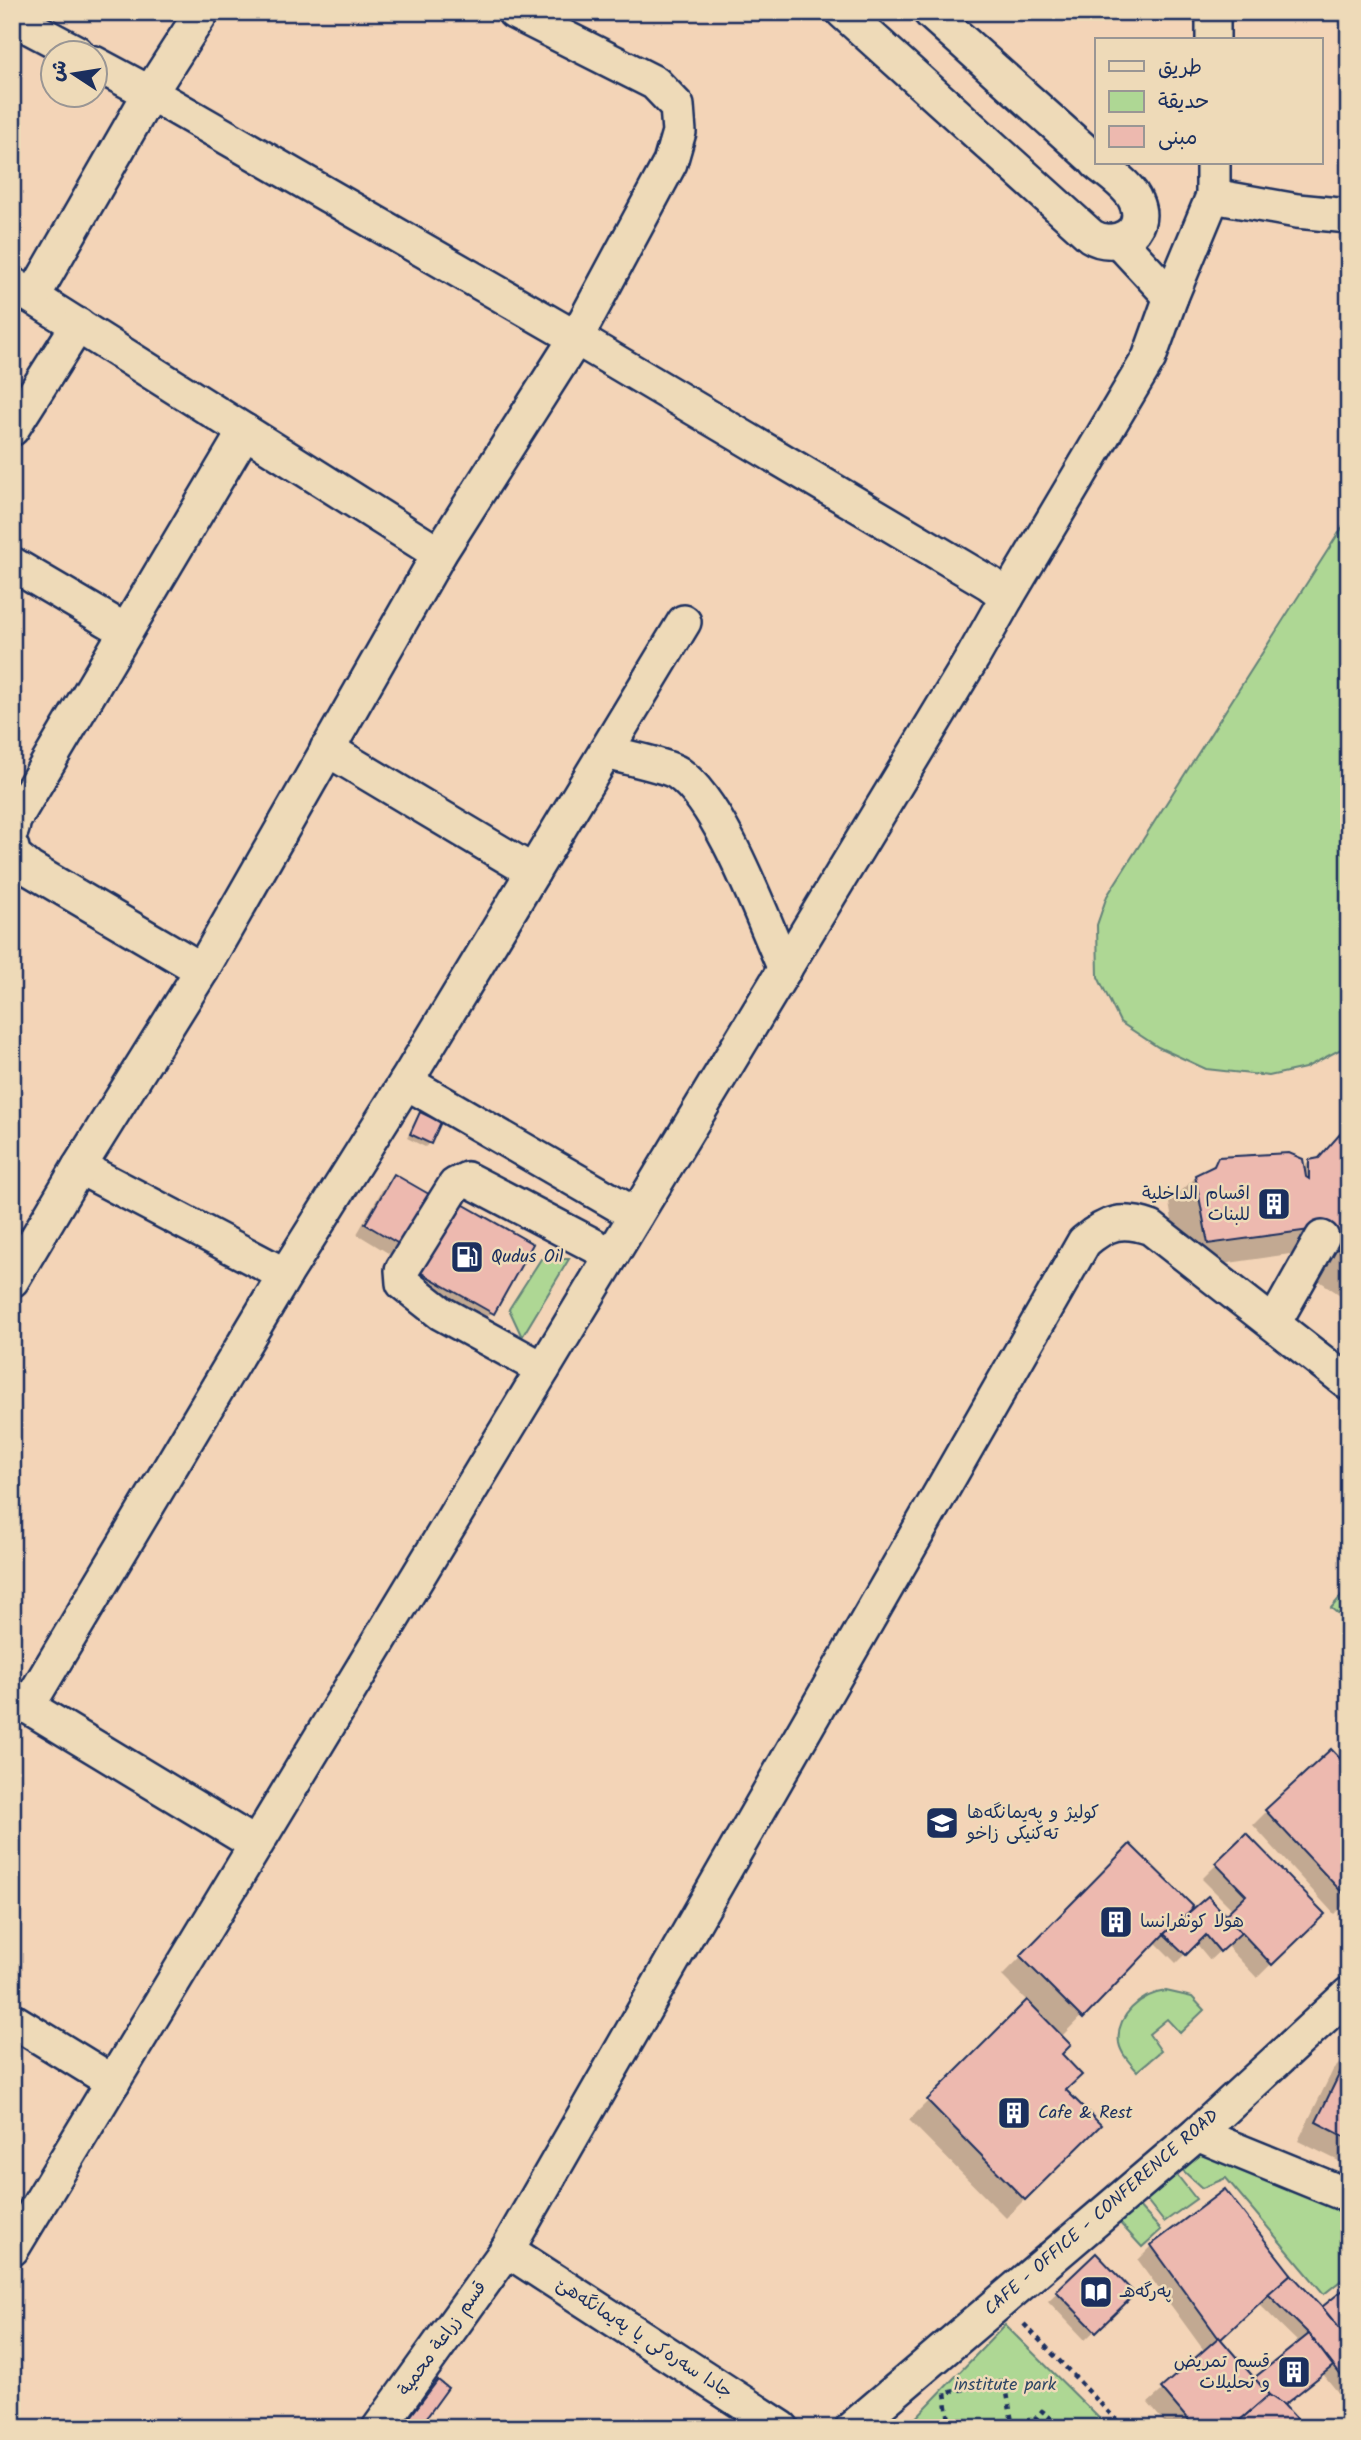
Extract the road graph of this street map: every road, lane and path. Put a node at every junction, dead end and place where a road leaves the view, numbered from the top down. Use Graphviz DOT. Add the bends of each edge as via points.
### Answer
graph roads {
  1 [pos="202,12"];
  2 [pos="514,12"];
  3 [pos="843,12"];
  4 [pos="930,12"];
  5 [pos="1213,12"];
  6 [pos="12,18"];
  7 [pos="50,38"];
  8 [pos="1213,38"];
  9 [pos="108,70"];
  10 [pos="150,93"];
  11 [pos="1095,160"];
  12 [pos="1099,164"];
  13 [pos="1213,164"];
  14 [pos="1213,196"];
  15 [pos="1349,216"];
  16 [pos="1119,241"];
  17 [pos="22,290"];
  18 [pos="1171,297"];
  19 [pos="78,325"];
  20 [pos="576,338"];
  21 [pos="12,429"];
  22 [pos="245,431"];
  23 [pos="439,554"];
  24 [pos="12,564"];
  25 [pos="1007,597"];
  26 [pos="684,622"];
  27 [pos="126,631"];
  28 [pos="327,749"];
  29 [pos="606,752"];
  30 [pos="12,829"];
  31 [pos="12,848"];
  32 [pos="533,872"];
  33 [pos="785,969"];
  34 [pos="202,970"];
  35 [pos="406,1082"];
  36 [pos="79,1167"];
  37 [pos="636,1215"];
  38 [pos="1322,1238"];
  39 [pos="611,1255"];
  40 [pos="285,1275"];
  41 [pos="12,1280"];
  42 [pos="1274,1323"];
  43 [pos="543,1369"];
  44 [pos="1349,1383"];
  45 [pos="20,1702"];
  46 [pos="256,1844"];
  47 [pos="1349,1994"];
  48 [pos="12,2020"];
  49 [pos="113,2082"];
  50 [pos="1197,2134"];
  51 [pos="1349,2196"];
  52 [pos="12,2249"];
  53 [pos="507,2250"];
  54 [pos="1023,2322"];
  55 [pos="379,2428"];
  56 [pos="782,2428"];
  57 [pos="852,2428"];
  58 [pos="950,2428"];
  59 [pos="1013,2428"];
  60 [pos="1028,2428"];
  61 [pos="1063,2428"];
  62 [pos="1124,2428"];
  1 -- 10 [label="street"];
  2 -- 20 [label="street" via="655,83 677,106 679,132 670,163"];
  3 -- 16 [label="street" via="1091,236 1109,243"];
  4 -- 11 [label="street"];
  5 -- 8 [label="street"];
  6 -- 7 [label="street"];
  9 -- 10 [label="street"];
  10 -- 17 [label="street"];
  10 -- 20 [label="street"];
  12 -- 16 [label="street" via="1136,201 1138,220"];
  13 -- 14 [label="street"];
  14 -- 15 [label="street"];
  14 -- 18 [label="street"];
  16 -- 18 [label="street"];
  17 -- 19 [label="street"];
  18 -- 25 [label="street" via="1149,358"];
  19 -- 21 [label="street"];
  19 -- 22 [label="street"];
  20 -- 23 [label="street"];
  20 -- 25 [label="street"];
  22 -- 23 [label="street"];
  22 -- 27 [label="street"];
  23 -- 28 [label="street"];
  24 -- 27 [label="street"];
  25 -- 33 [label="street"];
  26 -- 29 [label="street"];
  27 -- 30 [label="street"];
  28 -- 32 [label="street"];
  28 -- 34 [label="street"];
  29 -- 32 [label="street"];
  29 -- 33 [label="street" via="676,771 705,801"];
  31 -- 34 [label="street" via="13,855 30,869"];
  32 -- 35 [label="street"];
  33 -- 37 [label="street"];
  34 -- 36 [label="street"];
  35 -- 37 [label="street"];
  35 -- 40 [label="street"];
  36 -- 40 [label="street"];
  36 -- 41 [label="street"];
  37 -- 39 [label="street"];
  38 -- 42 [label="street"];
  39 -- 43 [label="street"];
  39 -- 43 [label="street" via="467,1179 455,1185 402,1270 403,1283 441,1313"];
  40 -- 45 [label="street"];
  42 -- 44 [label="street, قسم زراعة محمية"];
  42 -- 53 [label="street, قسم زراعة محمية" via="1151,1228 1115,1223 1084,1242"];
  43 -- 46 [label="street"];
  45 -- 46 [label="street"];
  46 -- 49 [label="street"];
  47 -- 50 [label="street, CAFE - OFFICE - CONFERENCE ROAD"];
  48 -- 49 [label="street"];
  49 -- 52 [label="street"];
  50 -- 51 [label="street"];
  50 -- 57 [label="street, CAFE - OFFICE - CONFERENCE ROAD"];
  53 -- 55 [label="street, قسم زراعة محمية"];
  53 -- 56 [label="street, جادا سه‌ره‌كى يا په‌يمانگه‌هێ"];
  54 -- 62 [label="path"];
  58 -- 59 [label="path" via="945,2393 1005,2381"];
  60 -- 61 [label="path" via="1042,2411"];
}
